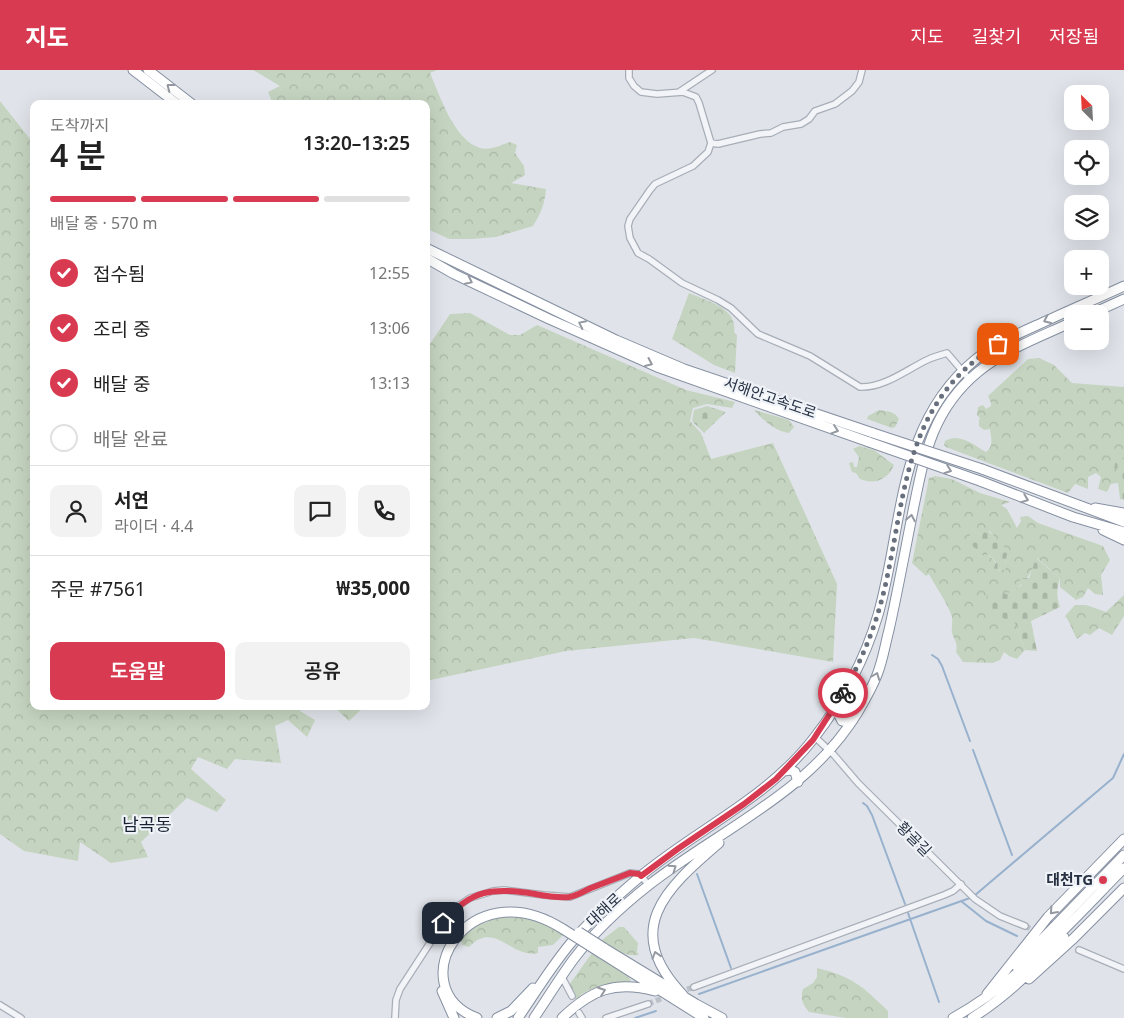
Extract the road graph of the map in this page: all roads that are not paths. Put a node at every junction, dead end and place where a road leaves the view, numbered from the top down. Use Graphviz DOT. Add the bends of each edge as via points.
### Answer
graph roads {
  1 [pos="133,70"];
  2 [pos="148,70"];
  3 [pos="629,70"];
  4 [pos="712,70"];
  5 [pos="862,70"];
  6 [pos="679,92"];
  7 [pos="172,100"];
  8 [pos="187,100"];
  9 [pos="711,143"];
  10 [pos="430,250"];
  11 [pos="430,260"];
  12 [pos="1124,286"];
  13 [pos="1124,299"];
  14 [pos="1109,306"];
  15 [pos="1064,326"];
  16 [pos="962,371"];
  17 [pos="970,380"];
  18 [pos="871,438"];
  19 [pos="1076,504"];
  20 [pos="1124,513"];
  21 [pos="1073,517"];
  22 [pos="1124,522"];
  23 [pos="1124,532"];
  24 [pos="1124,540"];
  25 [pos="838,702"];
  26 [pos="853,720"];
  27 [pos="815,737"];
  28 [pos="830,751"];
  29 [pos="784,771"];
  30 [pos="798,782"];
  31 [pos="749,818"];
  32 [pos="1124,839"];
  33 [pos="1124,855"];
  34 [pos="1124,868"];
  35 [pos="641,876"];
  36 [pos="1124,876"];
  37 [pos="961,884"];
  38 [pos="649,885"];
  39 [pos="1124,888"];
  40 [pos="1025,926"];
  41 [pos="565,927"];
  42 [pos="602,950"];
  43 [pos="1079,950"];
  44 [pos="556,962"];
  45 [pos="1124,969"];
  46 [pos="562,976"];
  47 [pos="694,987"];
  48 [pos="683,995"];
  49 [pos="572,996"];
  50 [pos="667,996"];
  51 [pos="648,1004"];
  52 [pos="0,1005"];
  53 [pos="983,1006"];
  54 [pos="21,1018"];
  55 [pos="395,1018"];
  56 [pos="454,1018"];
  57 [pos="477,1018"];
  58 [pos="497,1018"];
  59 [pos="518,1018"];
  60 [pos="534,1018"];
  61 [pos="562,1018"];
  62 [pos="606,1018"];
  63 [pos="704,1018"];
  64 [pos="722,1018"];
  65 [pos="953,1018"];
  66 [pos="972,1018"];
  1 -- 7 [label="highway"];
  8 -- 2 [label="highway, one-way"];
  3 -- 6 [label="street" via="629,78 641,92"];
  4 -- 6 [label="street"];
  5 -- 9 [label="street" via="852,91 835,104 815,111 800,124 771,133"];
  6 -- 9 [label="street" via="696,97"];
  9 -- 16 [label="street" via="708,152 694,166 656,184 630,219 630,238 638,253 682,283 731,308 758,334 810,356 860,387 870,388 946,353"];
  18 -- 10 [label="highway, 서해안고속도로, one-way" via="684,369 616,340"];
  11 -- 18 [label="highway, 서해안고속도로, one-way" via="549,319 657,366"];
  12 -- 16 [label="highway, 대해로, one-way" via="1010,337"];
  13 -- 14 [label="highway"];
  15 -- 17 [label="highway, 대해로" via="989,363"];
  16 -- 17 [label="street"];
  16 -- 25 [label="highway, 대해로" via="930,413 918,438 909,466 878,616 859,665"];
  26 -- 17 [label="highway, 대해로, one-way" via="874,684 882,658 928,443 938,420"];
  18 -- 19 [label="highway, 서해안고속도로, bridge" via="982,469"];
  18 -- 21 [label="highway, 서해안고속도로, one-way, bridge"];
  19 -- 20 [label="highway"];
  19 -- 22 [label="highway, 서해안고속도로"];
  21 -- 23 [label="highway, 서해안고속도로"];
  21 -- 24 [label="highway"];
  25 -- 26 [label="highway" via="840,717 846,722"];
  25 -- 27 [label="highway, 대해로"];
  26 -- 28 [label="highway, 대해로"];
  27 -- 28 [label="street, 황골길"];
  27 -- 29 [label="highway, 대해로"];
  28 -- 30 [label="highway, 대해로"];
  28 -- 37 [label="street, 황골길" via="858,783"];
  29 -- 30 [label="highway" via="795,772"];
  29 -- 35 [label="highway, 대해로" via="744,804"];
  30 -- 31 [label="highway, 대해로"];
  38 -- 31 [label="highway, 대해로, one-way"];
  48 -- 31 [label="highway, one-way" via="668,979 657,959 652,934 655,917 662,901 681,877"];
  32 -- 53 [label="highway, one-way" via="1044,922"];
  33 -- 53 [label="highway"];
  34 -- 53 [label="highway"];
  35 -- 38 [label="street"];
  35 -- 44 [label="highway, 대해로" via="602,910"];
  35 -- 55 [label="street" via="630,873 570,897 504,890 477,895 464,902 443,923 400,989"];
  36 -- 53 [label="highway" via="1015,985"];
  37 -- 40 [label="street, 황골길" via="975,900 1000,916"];
  37 -- 47 [label="street" via="944,895"];
  38 -- 46 [label="highway, 대해로" via="599,931"];
  39 -- 53 [label="highway" via="1042,968 1006,997"];
  41 -- 42 [label="highway, bridge"];
  41 -- 56 [label="highway" via="541,912 516,906 487,911 459,926 446,941 438,966 440,985"];
  41 -- 57 [label="highway" via="539,916 507,912 476,920 457,935 445,960 446,985 459,1007"];
  42 -- 48 [label="highway"];
  42 -- 50 [label="highway"];
  43 -- 45 [label="street"];
  44 -- 58 [label="highway" via="517,1006"];
  44 -- 59 [label="highway, 대해로"];
  46 -- 49 [label="street"];
  46 -- 60 [label="highway, 대해로"];
  48 -- 64 [label="highway"];
  61 -- 50 [label="highway, one-way" via="584,998 610,988 635,987"];
  50 -- 63 [label="highway"];
  51 -- 62 [label="street"];
  52 -- 54 [label="street"];
  53 -- 65 [label="highway"];
  53 -- 66 [label="highway"];
}
